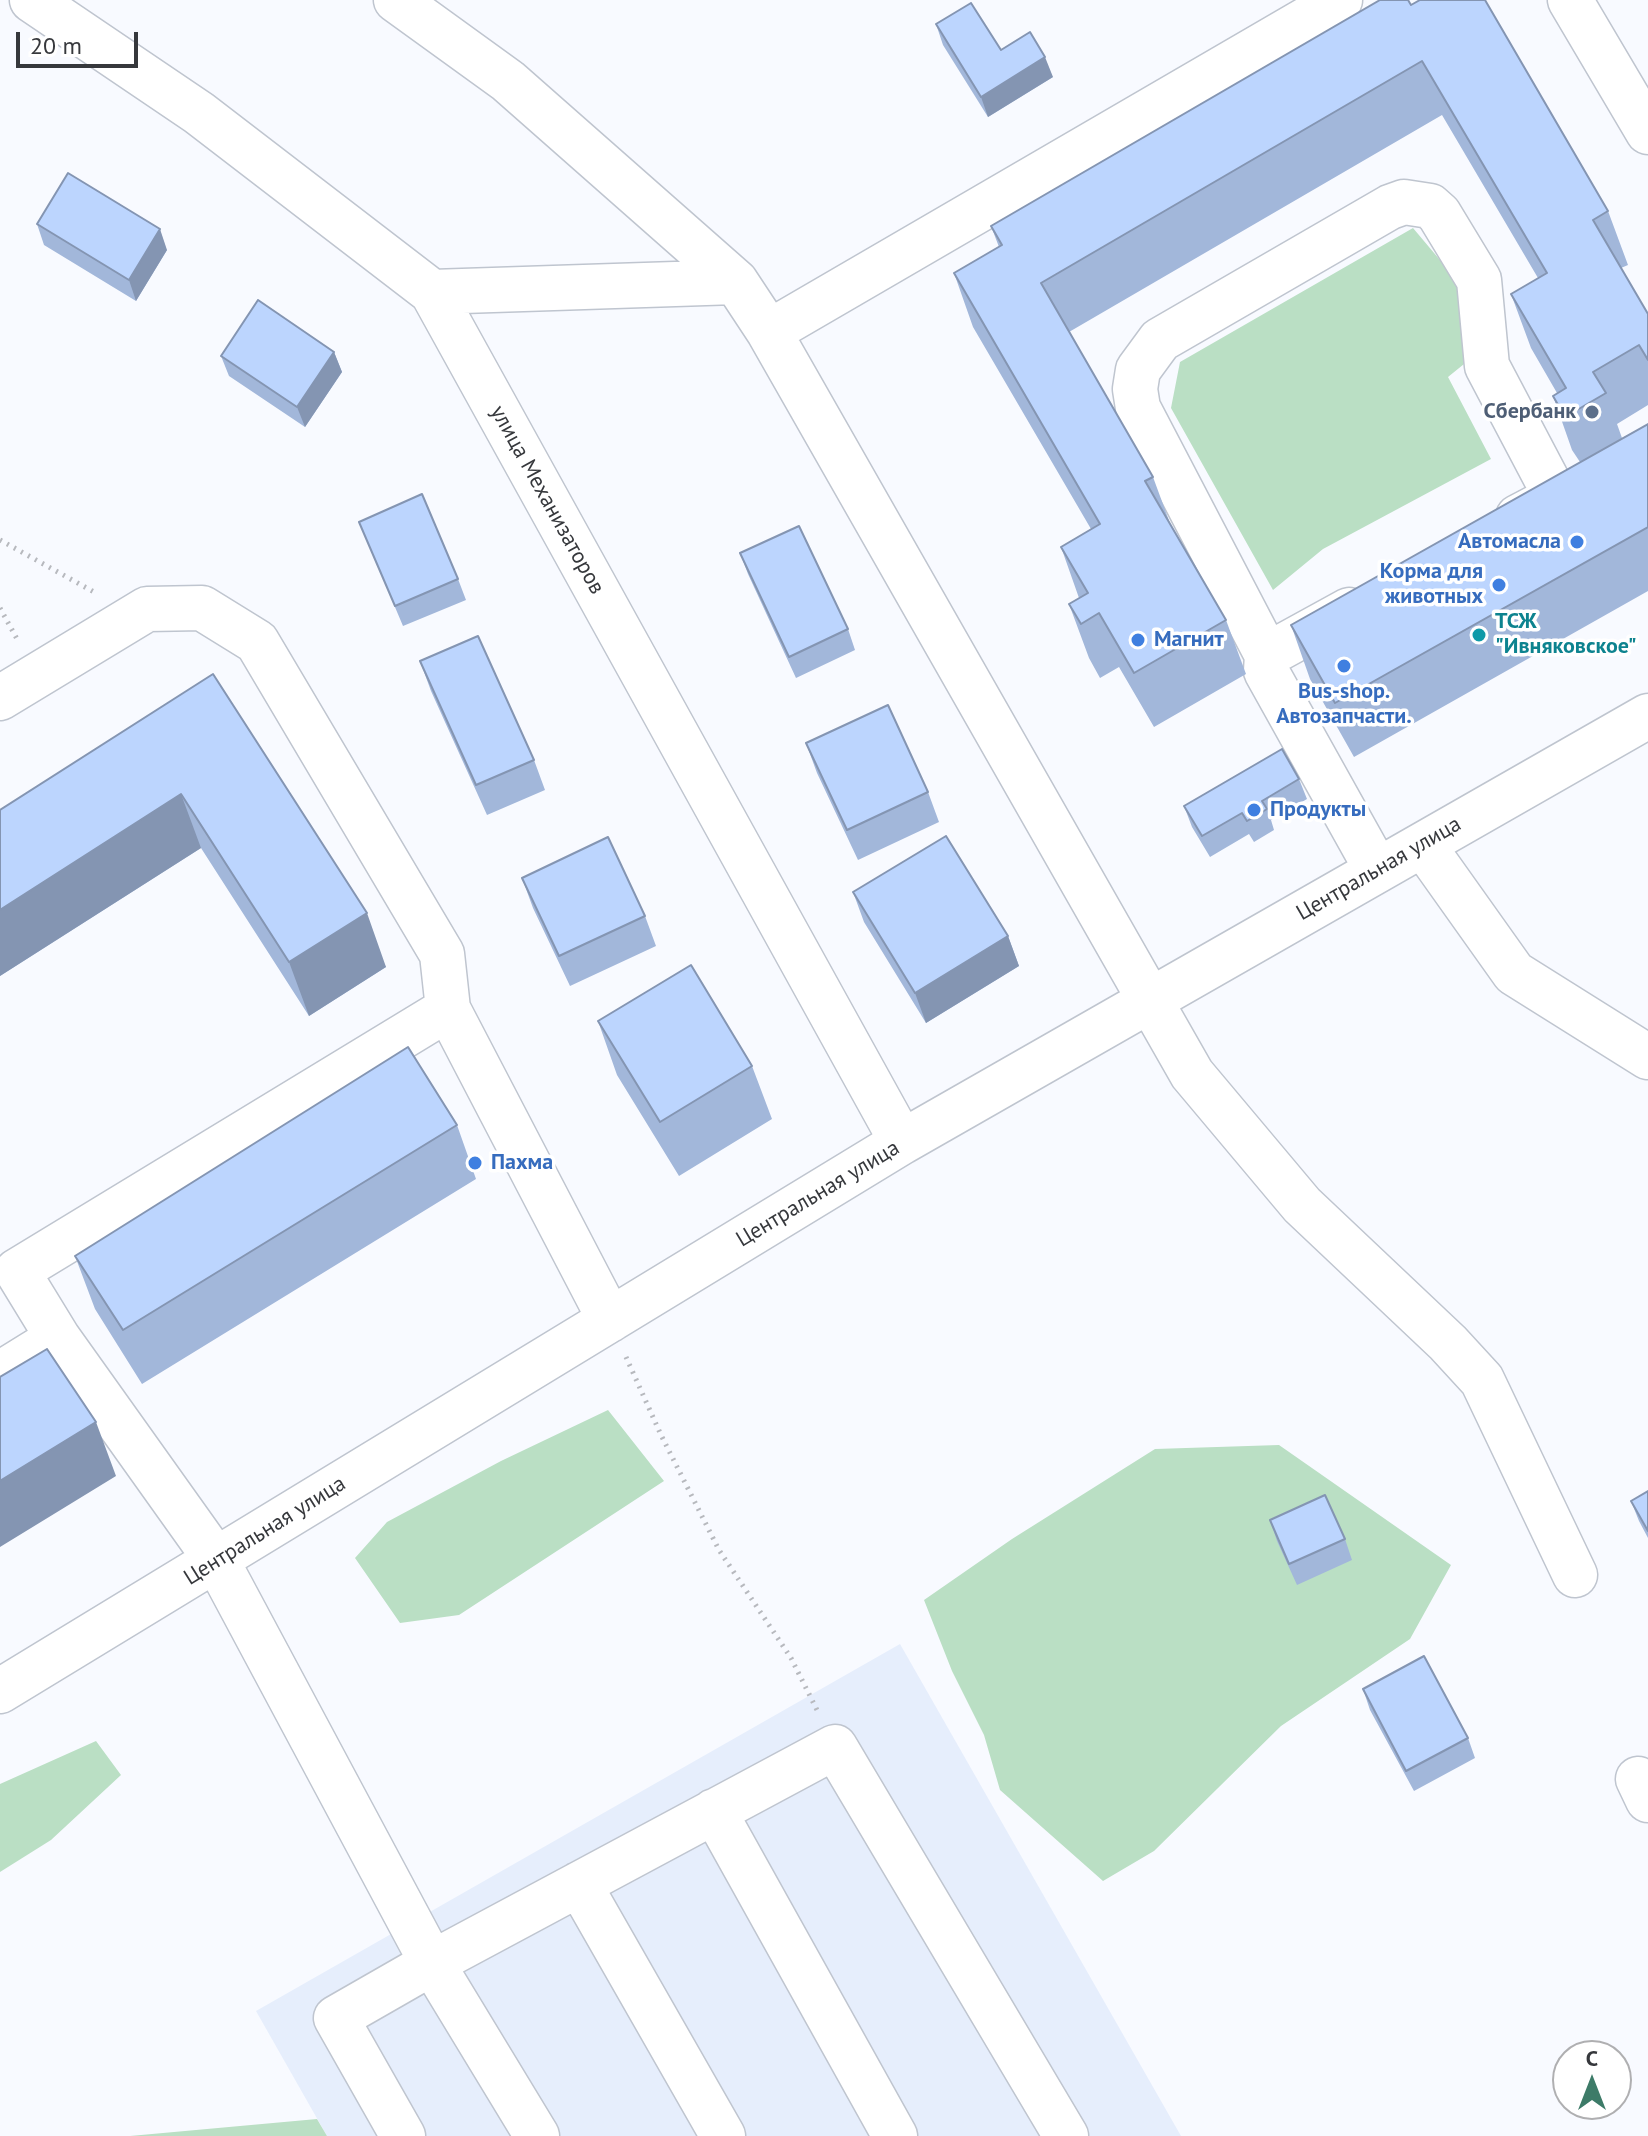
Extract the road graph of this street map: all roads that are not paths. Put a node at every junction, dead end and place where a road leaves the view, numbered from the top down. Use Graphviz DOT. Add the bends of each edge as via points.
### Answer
graph roads {
  1 [pos="32,0"];
  2 [pos="396,0"];
  3 [pos="1340,0"];
  4 [pos="1570,0"];
  5 [pos="1648,132"];
  6 [pos="736,282"];
  7 [pos="432,292"];
  8 [pos="769,332"];
  9 [pos="1595,474"];
  10 [pos="1556,497"];
  11 [pos="1487,534"];
  12 [pos="1377,595"];
  13 [pos="1267,655"];
  14 [pos="0,698"];
  15 [pos="1648,716"];
  16 [pos="1423,845"];
  17 [pos="1377,870"];
  18 [pos="1151,1000"];
  19 [pos="448,1009"];
  20 [pos="1648,1057"];
  21 [pos="902,1142"];
  22 [pos="610,1320"];
  23 [pos="58,1338"];
  24 [pos="0,1374"];
  25 [pos="217,1561"];
  26 [pos="1575,1575"];
  27 [pos="0,1691"];
  28 [pos="714,1811"];
  29 [pos="579,1884"];
  30 [pos="432,1963"];
  31 [pos="403,2136"];
  32 [pos="537,2136"];
  33 [pos="723,2136"];
  34 [pos="895,2136"];
  35 [pos="1066,2136"];
  1 -- 7 [label="street, улица Механизаторов" via="199,113"];
  2 -- 6 [label="street" via="508,81"];
  3 -- 8 [label="street"];
  4 -- 5 [label="street"];
  6 -- 7 [label="street"];
  6 -- 8 [label="street"];
  7 -- 21 [label="street, улица Механизаторов"];
  8 -- 18 [label="street"];
  9 -- 10 [label="street"];
  10 -- 11 [label="street"];
  10 -- 13 [label="street" via="1487,366 1479,280 1430,206 1404,202 1390,207 1160,340 1138,370 1138,408"];
  12 -- 13 [label="street"];
  13 -- 17 [label="street" via="1266,671"];
  14 -- 19 [label="street" via="147,609 202,608 257,642 442,954"];
  15 -- 16 [label="street, Центральная улица"];
  16 -- 17 [label="street, Центральная улица"];
  16 -- 20 [label="street" via="1514,973"];
  17 -- 18 [label="street, Центральная улица"];
  18 -- 21 [label="street, Центральная улица"];
  18 -- 26 [label="street" via="1192,1074 1302,1205 1482,1380"];
  19 -- 22 [label="street"];
  19 -- 23 [label="street" via="17,1271"];
  21 -- 22 [label="street, Центральная улица"];
  22 -- 25 [label="street, Центральная улица"];
  23 -- 24 [label="street"];
  23 -- 25 [label="street"];
  25 -- 27 [label="street, Центральная улица"];
  25 -- 30 [label="street"];
  28 -- 29 [label="street"];
  28 -- 34 [label="street"];
  28 -- 35 [label="street" via="835,1747"];
  29 -- 30 [label="street"];
  29 -- 33 [label="street"];
  30 -- 31 [label="street" via="336,2018"];
  30 -- 32 [label="street"];
}
